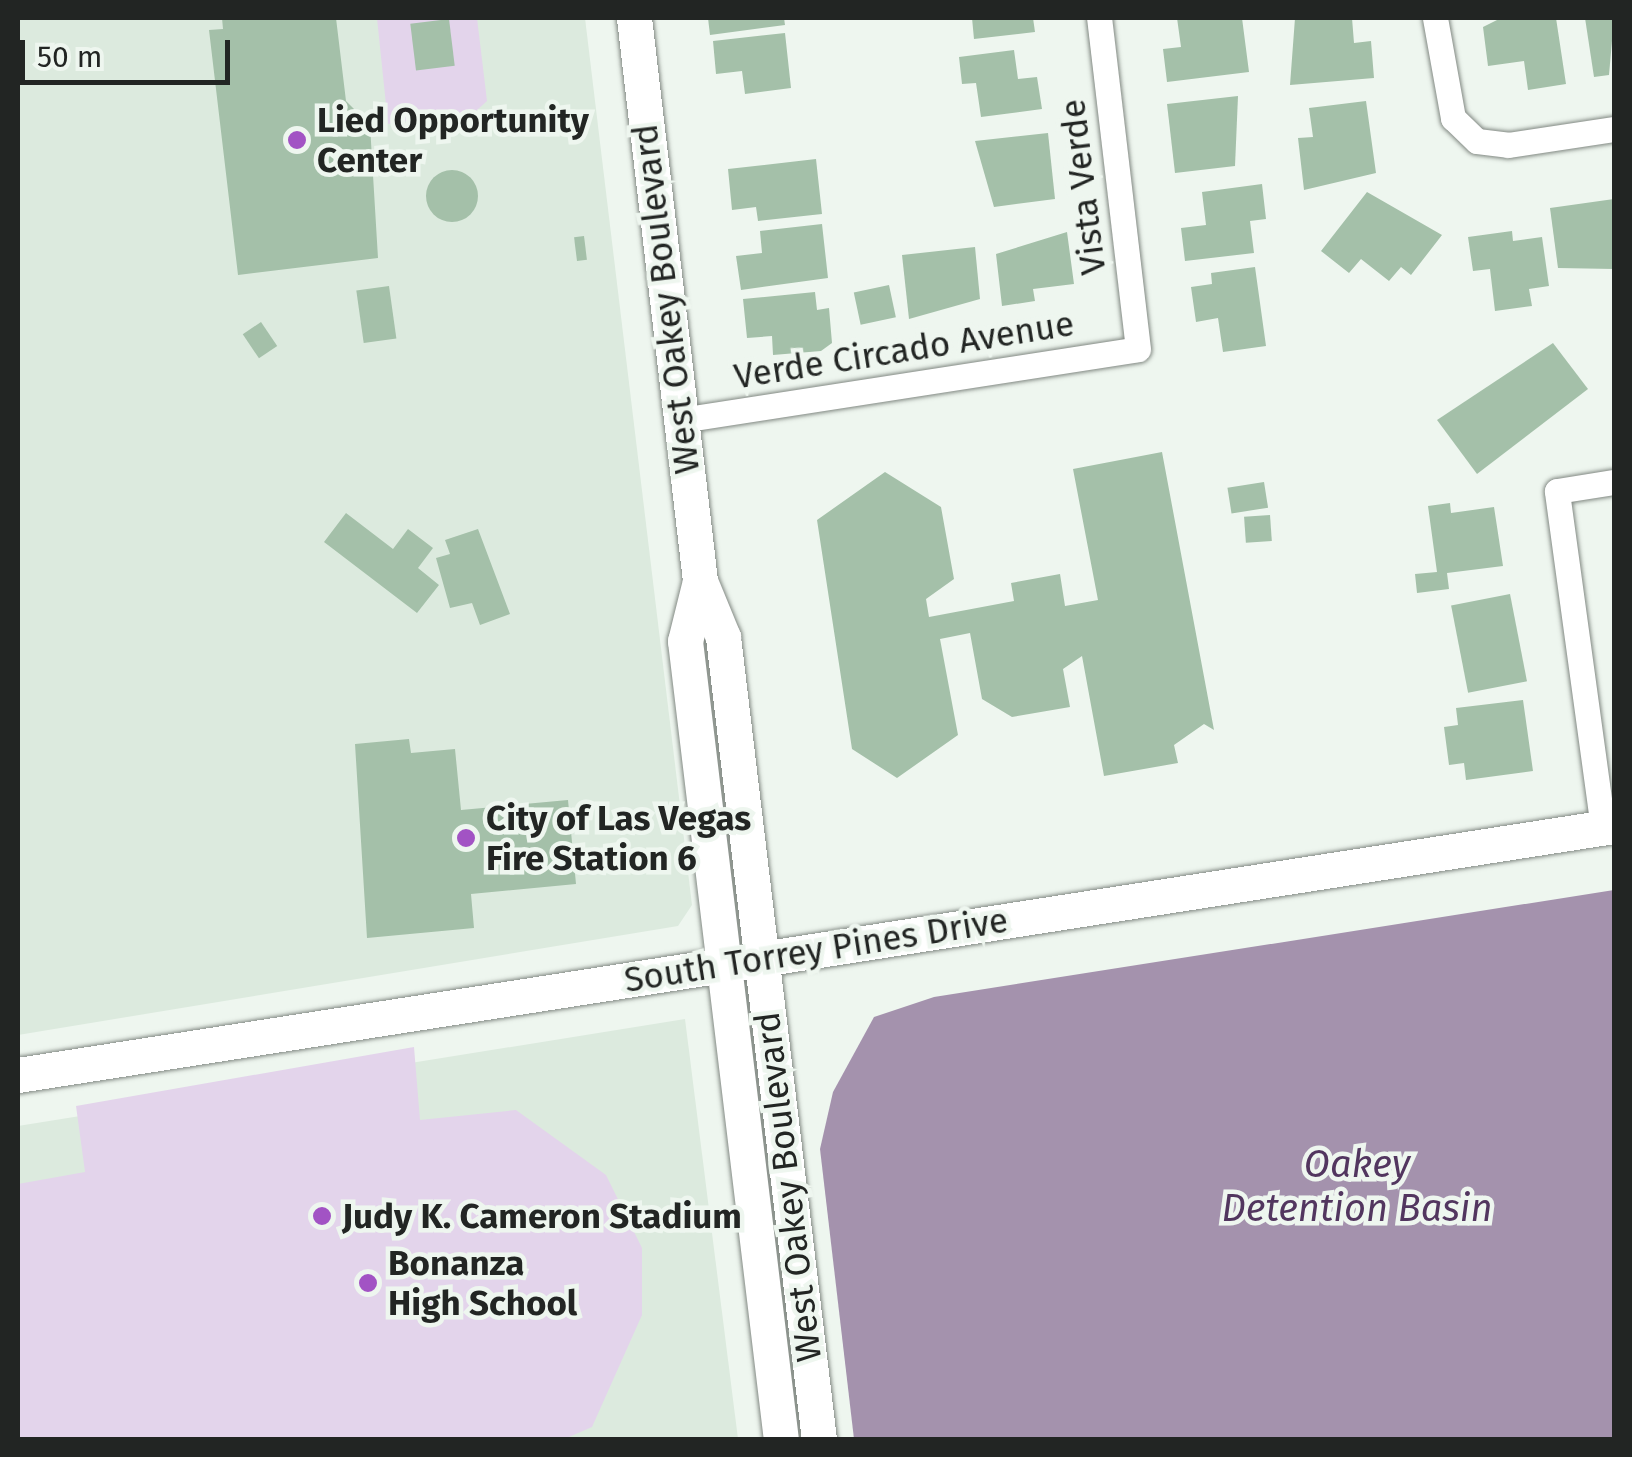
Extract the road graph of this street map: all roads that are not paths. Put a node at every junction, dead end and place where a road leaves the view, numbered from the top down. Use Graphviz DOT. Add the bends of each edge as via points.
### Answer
graph roads {
  1 [pos="634,18"];
  2 [pos="1098,18"];
  3 [pos="1434,18"];
  4 [pos="1614,129"];
  5 [pos="1138,348"];
  6 [pos="681,420"];
  7 [pos="1614,482"];
  8 [pos="700,580"];
  9 [pos="734,728"];
  10 [pos="696,733"];
  11 [pos="1609,827"];
  12 [pos="761,959"];
  13 [pos="723,964"];
  14 [pos="18,1075"];
  15 [pos="780,1440"];
  16 [pos="819,1440"];
  1 -- 6 [label="main road, West Oakey Boulevard"];
  2 -- 5 [label="street, Vista Verde"];
  3 -- 4 [label="street" via="1453,118 1464,130 1508,145"];
  5 -- 6 [label="street, Verde Circado Avenue"];
  6 -- 8 [label="main road, West Oakey Boulevard"];
  7 -- 11 [label="street" via="1556,491"];
  8 -- 9 [label="main road, West Oakey Boulevard" via="723,637"];
  8 -- 10 [label="main road, West Oakey Boulevard" via="684,641"];
  9 -- 10 [label="main road"];
  9 -- 12 [label="main road, West Oakey Boulevard"];
  10 -- 13 [label="main road, West Oakey Boulevard"];
  11 -- 12 [label="main road, South Torrey Pines Drive"];
  12 -- 13 [label="main road, South Torrey Pines Drive"];
  12 -- 16 [label="main road, West Oakey Boulevard"];
  13 -- 14 [label="main road, South Torrey Pines Drive"];
  13 -- 15 [label="main road, West Oakey Boulevard"];
}
